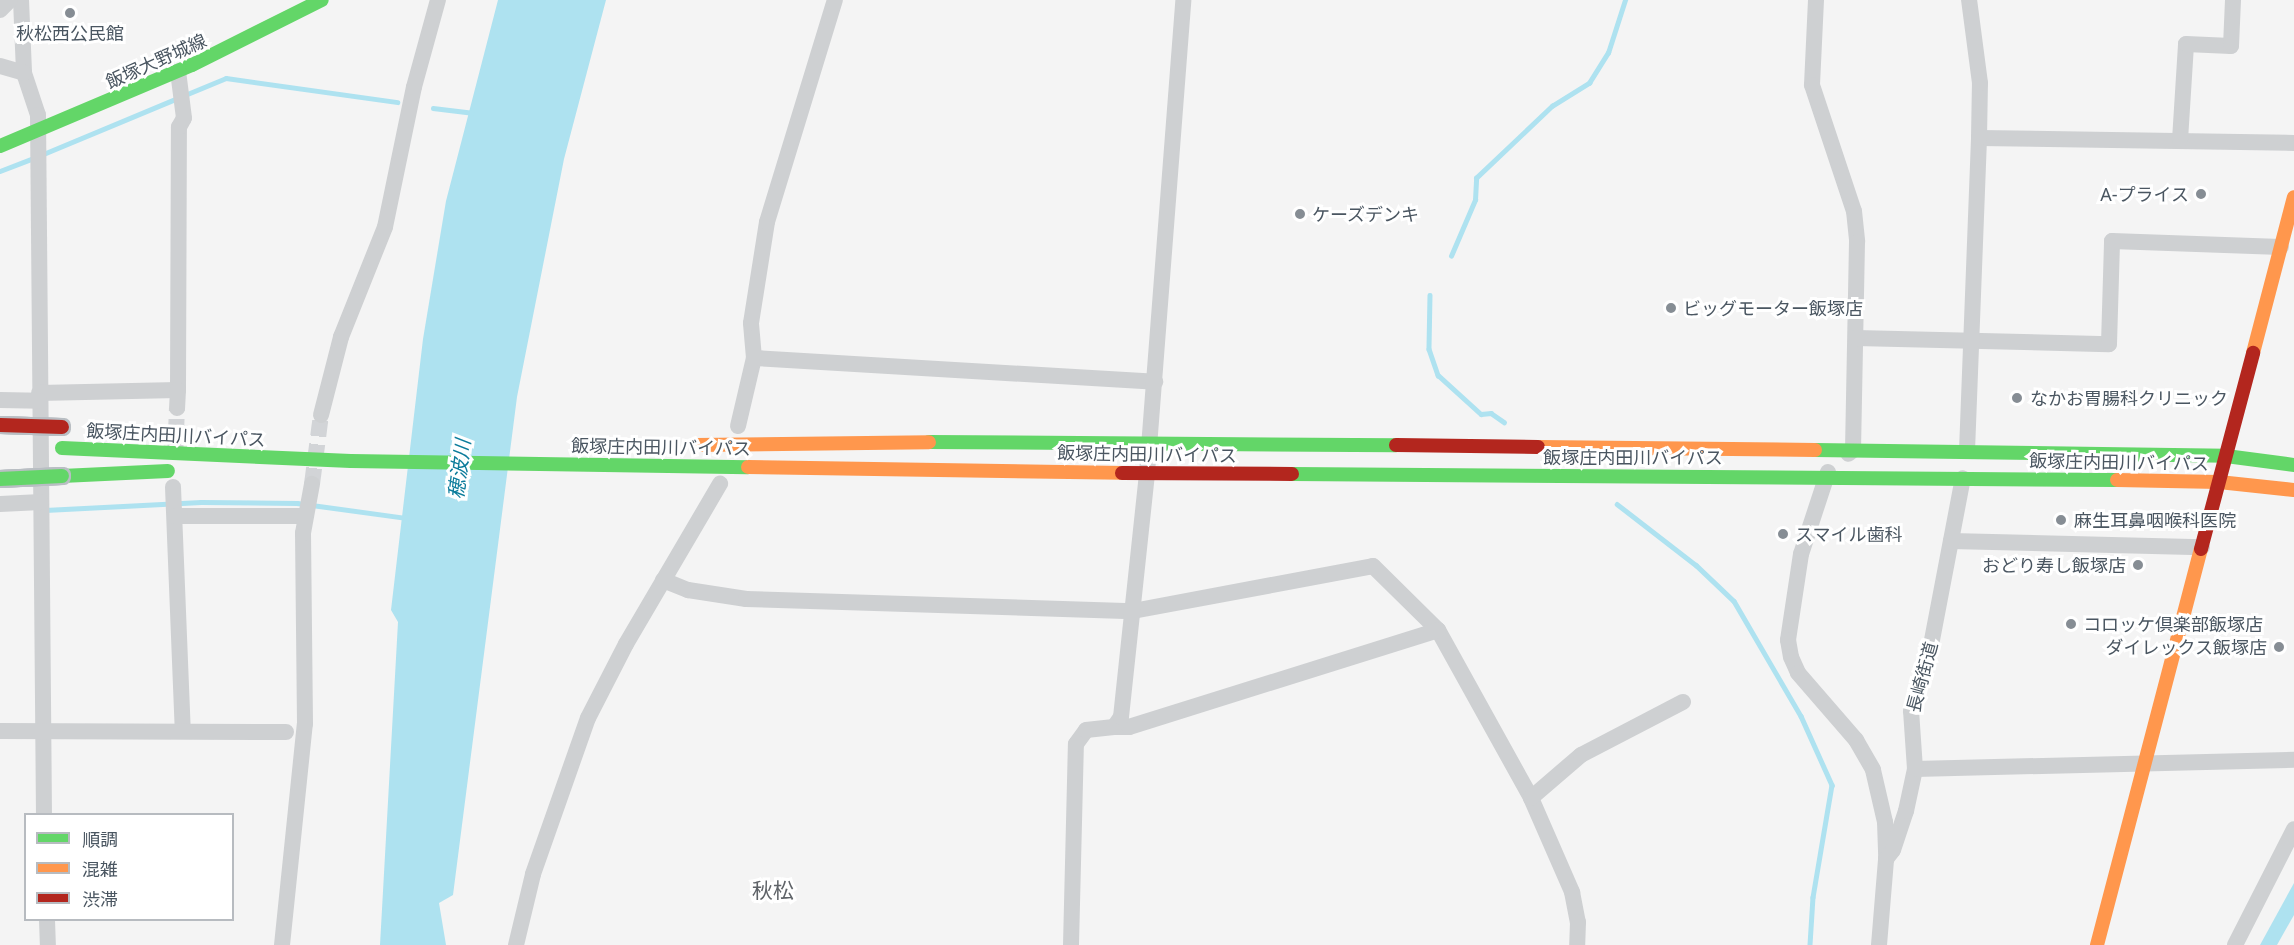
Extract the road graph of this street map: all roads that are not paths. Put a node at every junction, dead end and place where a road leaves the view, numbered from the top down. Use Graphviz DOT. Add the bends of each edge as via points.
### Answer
graph roads {
  1 [pos="10,0"];
  2 [pos="21,0"];
  3 [pos="322,0"];
  4 [pos="438,0"];
  5 [pos="835,0"];
  6 [pos="1183,0"];
  7 [pos="1816,0"];
  8 [pos="1969,0"];
  9 [pos="2233,0"];
  10 [pos="0,10"];
  11 [pos="0,66"];
  12 [pos="24,73"];
  13 [pos="180,77"];
  14 [pos="37,137"];
  15 [pos="1980,138"];
  16 [pos="2180,140"];
  17 [pos="2294,143"];
  18 [pos="0,146"];
  19 [pos="2294,197"];
  20 [pos="2281,247"];
  21 [pos="1856,338"];
  22 [pos="1974,342"];
  23 [pos="754,358"];
  24 [pos="1155,382"];
  25 [pos="178,390"];
  26 [pos="39,397"];
  27 [pos="0,400"];
  28 [pos="177,408"];
  29 [pos="321,415"];
  30 [pos="0,425"];
  31 [pos="738,426"];
  32 [pos="65,435"];
  33 [pos="164,437"];
  34 [pos="0,439"];
  35 [pos="21,444"];
  36 [pos="677,445"];
  37 [pos="1149,445"];
  38 [pos="1853,450"];
  39 [pos="1967,451"];
  40 [pos="2226,456"];
  41 [pos="351,462"];
  42 [pos="2294,465"];
  43 [pos="1147,472"];
  44 [pos="1824,476"];
  45 [pos="1963,478"];
  46 [pos="0,479"];
  47 [pos="2219,482"];
  48 [pos="720,484"];
  49 [pos="2294,490"];
  50 [pos="0,504"];
  51 [pos="41,507"];
  52 [pos="1951,541"];
  53 [pos="2202,547"];
  54 [pos="663,580"];
  55 [pos="1133,612"];
  56 [pos="1438,630"];
  57 [pos="1683,702"];
  58 [pos="1114,727"];
  59 [pos="0,731"];
  60 [pos="42,731"];
  61 [pos="183,731"];
  62 [pos="286,732"];
  63 [pos="2294,760"];
  64 [pos="2145,761"];
  65 [pos="1915,769"];
  66 [pos="1531,798"];
  67 [pos="44,813"];
  68 [pos="2294,829"];
  69 [pos="1886,859"];
  70 [pos="47,921"];
  71 [pos="48,945"];
  72 [pos="282,945"];
  73 [pos="516,945"];
  74 [pos="1071,945"];
  75 [pos="1577,945"];
  76 [pos="1879,945"];
  77 [pos="2097,945"];
  78 [pos="2235,945"];
  1 -- 10 [label="street"];
  2 -- 12 [label="street"];
  3 -- 13 [label="main road, 飯塚大野城線"];
  4 -- 29 [label="street" via="414,87 385,227 341,337"];
  5 -- 23 [label="street" via="767,222 751,323"];
  6 -- 24 [label="street"];
  7 -- 21 [label="street" via="1812,85 1854,211"];
  8 -- 15 [label="street" via="1980,83"];
  9 -- 16 [label="street" via="2231,46 2186,44"];
  11 -- 12 [label="street"];
  12 -- 14 [label="street" via="38,115"];
  13 -- 14 [label="main road, 飯塚大野城線"];
  13 -- 25 [label="street" via="183,107 179,127"];
  14 -- 18 [label="main road, 飯塚大野城線"];
  14 -- 26 [label="street"];
  15 -- 16 [label="street"];
  15 -- 22 [label="street"];
  16 -- 17 [label="street"];
  19 -- 20 [label="main road"];
  20 -- 22 [label="street" via="2112,241 2109,344"];
  20 -- 40 [label="main road"];
  21 -- 22 [label="street"];
  21 -- 38 [label="street"];
  22 -- 39 [label="street"];
  23 -- 24 [label="street"];
  23 -- 31 [label="street"];
  24 -- 37 [label="street"];
  25 -- 26 [label="street"];
  25 -- 28 [label="street"];
  26 -- 27 [label="street"];
  26 -- 51 [label="street"];
  30 -- 32 [label="main road, bridge"];
  32 -- 33 [label="main road, 飯塚庄内田川バイパス"];
  32 -- 34 [label="main road, 飯塚庄内田川バイパス"];
  32 -- 35 [label="main road, 飯塚庄内田川バイパス"];
  32 -- 41 [label="main road, 飯塚庄内田川バイパス"];
  36 -- 37 [label="main road, 飯塚庄内田川バイパス" via="974,441"];
  37 -- 38 [label="main road, 飯塚庄内田川バイパス"];
  37 -- 43 [label="street"];
  38 -- 39 [label="main road, 飯塚庄内田川バイパス"];
  38 -- 44 [label="street"];
  39 -- 40 [label="main road, 飯塚庄内田川バイパス"];
  40 -- 42 [label="main road, 飯塚庄内田川バイパス"];
  40 -- 47 [label="main road"];
  41 -- 43 [label="main road, 飯塚庄内田川バイパス"];
  41 -- 46 [label="main road, bridge"];
  43 -- 44 [label="main road, 飯塚庄内田川バイパス"];
  43 -- 55 [label="street"];
  44 -- 45 [label="main road, 飯塚庄内田川バイパス"];
  44 -- 69 [label="street" via="1793,593 1788,640 1798,673 1856,740 1873,770 1885,822"];
  45 -- 47 [label="main road, 飯塚庄内田川バイパス"];
  45 -- 52 [label="street, 長崎街道"];
  47 -- 49 [label="main road, 飯塚庄内田川バイパス"];
  47 -- 53 [label="main road"];
  48 -- 54 [label="street"];
  50 -- 51 [label="street"];
  51 -- 60 [label="street"];
  52 -- 53 [label="street"];
  52 -- 65 [label="street, 長崎街道" via="1928,661 1911,711"];
  53 -- 64 [label="main road"];
  54 -- 55 [label="street" via="688,590 746,599"];
  54 -- 73 [label="street" via="588,718 533,874"];
  55 -- 56 [label="street" via="1374,566"];
  55 -- 58 [label="street" via="1121,717"];
  56 -- 58 [label="street" via="1129,727"];
  56 -- 66 [label="street"];
  57 -- 66 [label="street" via="1581,756"];
  58 -- 74 [label="street" via="1086,730 1080,735 1074,753"];
  59 -- 60 [label="street"];
  60 -- 61 [label="street"];
  60 -- 67 [label="street"];
  61 -- 62 [label="street"];
  61 -- 72 [label="street" via="174,502 308,502 305,724"];
  63 -- 64 [label="street"];
  64 -- 65 [label="street"];
  64 -- 77 [label="main road"];
  65 -- 69 [label="street, 長崎街道" via="1906,812"];
  66 -- 75 [label="street" via="1572,892 1578,922"];
  68 -- 78 [label="street"];
  69 -- 76 [label="street, 長崎街道"];
  70 -- 71 [label="street"];
}
